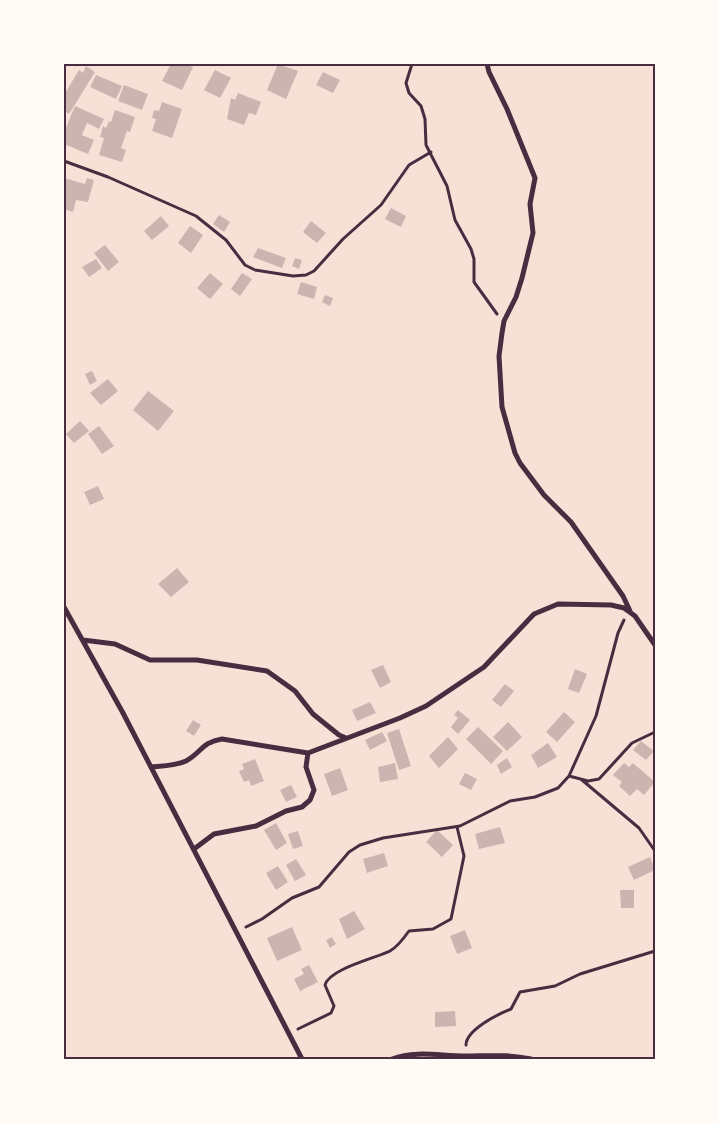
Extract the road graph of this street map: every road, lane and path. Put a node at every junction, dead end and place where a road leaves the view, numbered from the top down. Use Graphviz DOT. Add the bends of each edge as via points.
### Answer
graph roads {
  1 [pos="412,64"];
  2 [pos="487,64"];
  3 [pos="431,152"];
  4 [pos="64,161"];
  5 [pos="503,328"];
  6 [pos="64,607"];
  7 [pos="630,611"];
  8 [pos="83,640"];
  9 [pos="655,645"];
  10 [pos="655,732"];
  11 [pos="346,738"];
  12 [pos="308,753"];
  13 [pos="151,766"];
  14 [pos="568,776"];
  15 [pos="582,780"];
  16 [pos="457,827"];
  17 [pos="194,849"];
  18 [pos="655,852"];
  19 [pos="236,932"];
  20 [pos="655,951"];
  21 [pos="288,1034"];
  22 [pos="467,1056"];
  23 [pos="302,1059"];
  24 [pos="392,1059"];
  25 [pos="531,1059"];
  1 -- 3 [label="path" via="406,83 409,93 421,106 426,145"];
  2 -- 5 [label="street" via="535,178 530,204 533,233 519,288"];
  3 -- 4 [label="path" via="409,165 381,204 314,270 306,275 293,276 245,265 226,240 196,216"];
  3 -- 5 [label="path" via="474,258 474,282 494,309"];
  5 -- 7 [label="street" via="499,356 502,407 515,453 544,494 571,522"];
  6 -- 8 [label="street"];
  7 -- 9 [label="street"];
  7 -- 11 [label="street" via="611,605 549,606 534,614 484,667 460,684 400,718"];
  7 -- 14 [label="path" via="618,633 596,716"];
  8 -- 11 [label="street" via="115,644 150,660 197,660 267,671 295,691 313,714"];
  8 -- 13 [label="street"];
  10 -- 15 [label="path" via="632,742 599,779"];
  11 -- 12 [label="street"];
  12 -- 13 [label="street" via="222,739 210,741 187,761"];
  12 -- 17 [label="street" via="306,767 314,790 310,800 256,826 214,834"];
  13 -- 17 [label="street"];
  14 -- 15 [label="path"];
  14 -- 16 [label="path" via="558,788 510,802"];
  15 -- 18 [label="path" via="638,828"];
  16 -- 19 [label="path" via="383,838 360,845 349,852 319,887 292,898"];
  16 -- 21 [label="path" via="464,856 451,919 433,929 409,931 389,952 330,977 325,985 334,1006 331,1013"];
  17 -- 19 [label="street"];
  19 -- 21 [label="street"];
  20 -- 22 [label="path" via="580,974 554,986 520,992 511,1009 497,1013 470,1033"];
  21 -- 23 [label="street"];
  22 -- 24 [label="street" via="421,1053"];
  22 -- 25 [label="street" via="498,1054"];
}
